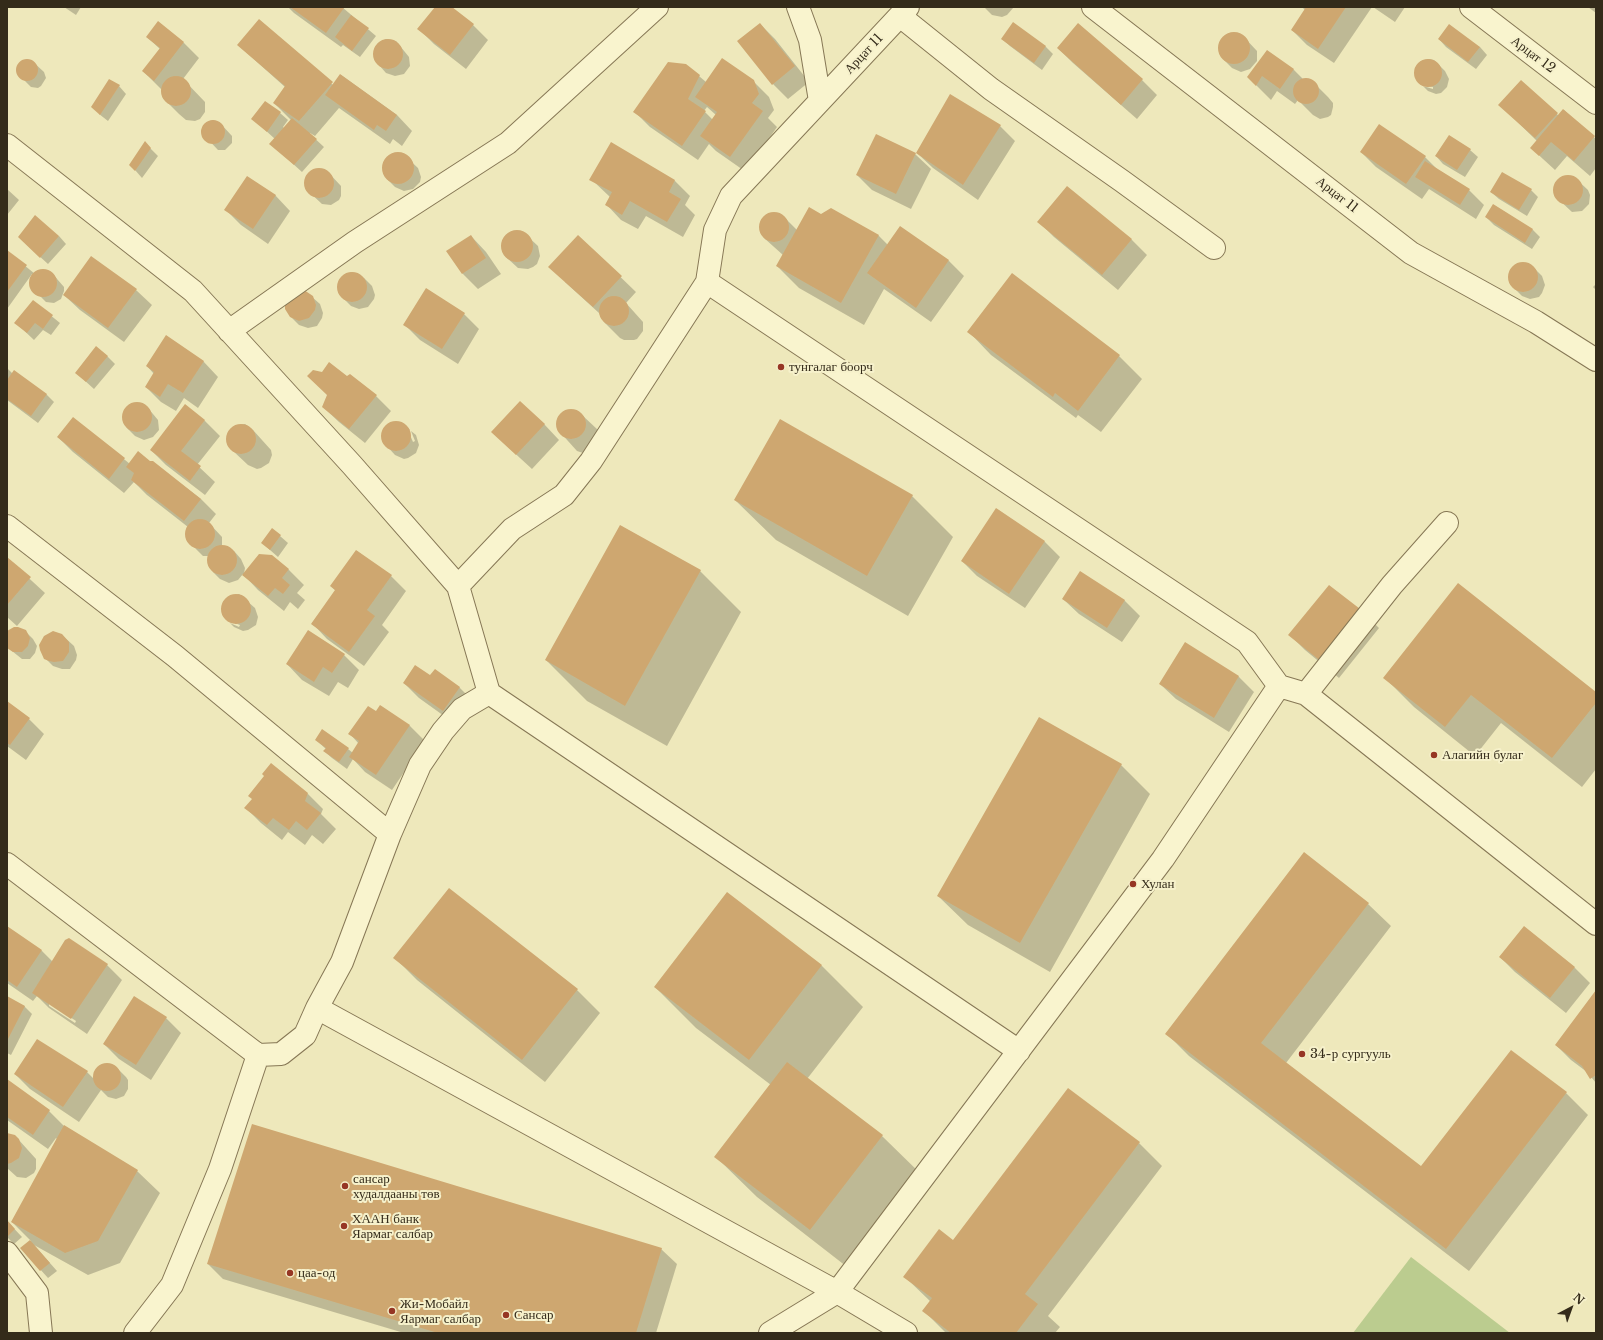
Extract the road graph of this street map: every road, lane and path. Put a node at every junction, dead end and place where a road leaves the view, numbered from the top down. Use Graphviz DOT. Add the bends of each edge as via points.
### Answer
graph roads {
  1 [pos="657,7"];
  2 [pos="798,7"];
  3 [pos="1093,7"];
  4 [pos="1471,7"];
  5 [pos="904,11"];
  6 [pos="820,101"];
  7 [pos="1596,103"];
  8 [pos="7,146"];
  9 [pos="1214,248"];
  10 [pos="707,282"];
  11 [pos="229,331"];
  12 [pos="1596,360"];
  13 [pos="1447,523"];
  14 [pos="7,526"];
  15 [pos="458,586"];
  16 [pos="1279,686"];
  17 [pos="489,693"];
  18 [pos="1306,694"];
  19 [pos="390,834"];
  20 [pos="7,864"];
  21 [pos="1596,924"];
  22 [pos="317,1008"];
  23 [pos="1019,1051"];
  24 [pos="258,1055"];
  25 [pos="7,1253"];
  26 [pos="837,1292"];
  27 [pos="41,1333"];
  28 [pos="135,1333"];
  29 [pos="770,1333"];
  30 [pos="906,1333"];
  1 -- 11 [label="street" via="508,144 355,242"];
  2 -- 6 [label="street" via="810,40"];
  3 -- 12 [label="street, Арцат 11" via="1411,253 1536,322"];
  4 -- 7 [label="street, Арцат 12"];
  5 -- 6 [label="street, Арцат 11"];
  5 -- 9 [label="street" via="991,89"];
  6 -- 10 [label="street, Арцат 11" via="731,196 715,230"];
  8 -- 11 [label="street" via="192,291"];
  10 -- 15 [label="street" via="591,461 564,495 512,529"];
  10 -- 16 [label="street" via="1247,642"];
  11 -- 15 [label="street"];
  13 -- 18 [label="street" via="1392,585"];
  14 -- 19 [label="street" via="175,656"];
  15 -- 17 [label="street"];
  16 -- 18 [label="street"];
  16 -- 23 [label="street" via="1163,859"];
  17 -- 19 [label="street" via="462,709 435,742 420,765"];
  17 -- 23 [label="street"];
  18 -- 21 [label="street"];
  19 -- 22 [label="street" via="342,962"];
  20 -- 24 [label="street"];
  22 -- 24 [label="street" via="305,1035 282,1054"];
  22 -- 26 [label="street"];
  23 -- 26 [label="street"];
  24 -- 28 [label="street" via="220,1169 172,1285"];
  25 -- 27 [label="street" via="37,1293"];
  26 -- 29 [label="street"];
  26 -- 30 [label="street"];
}
